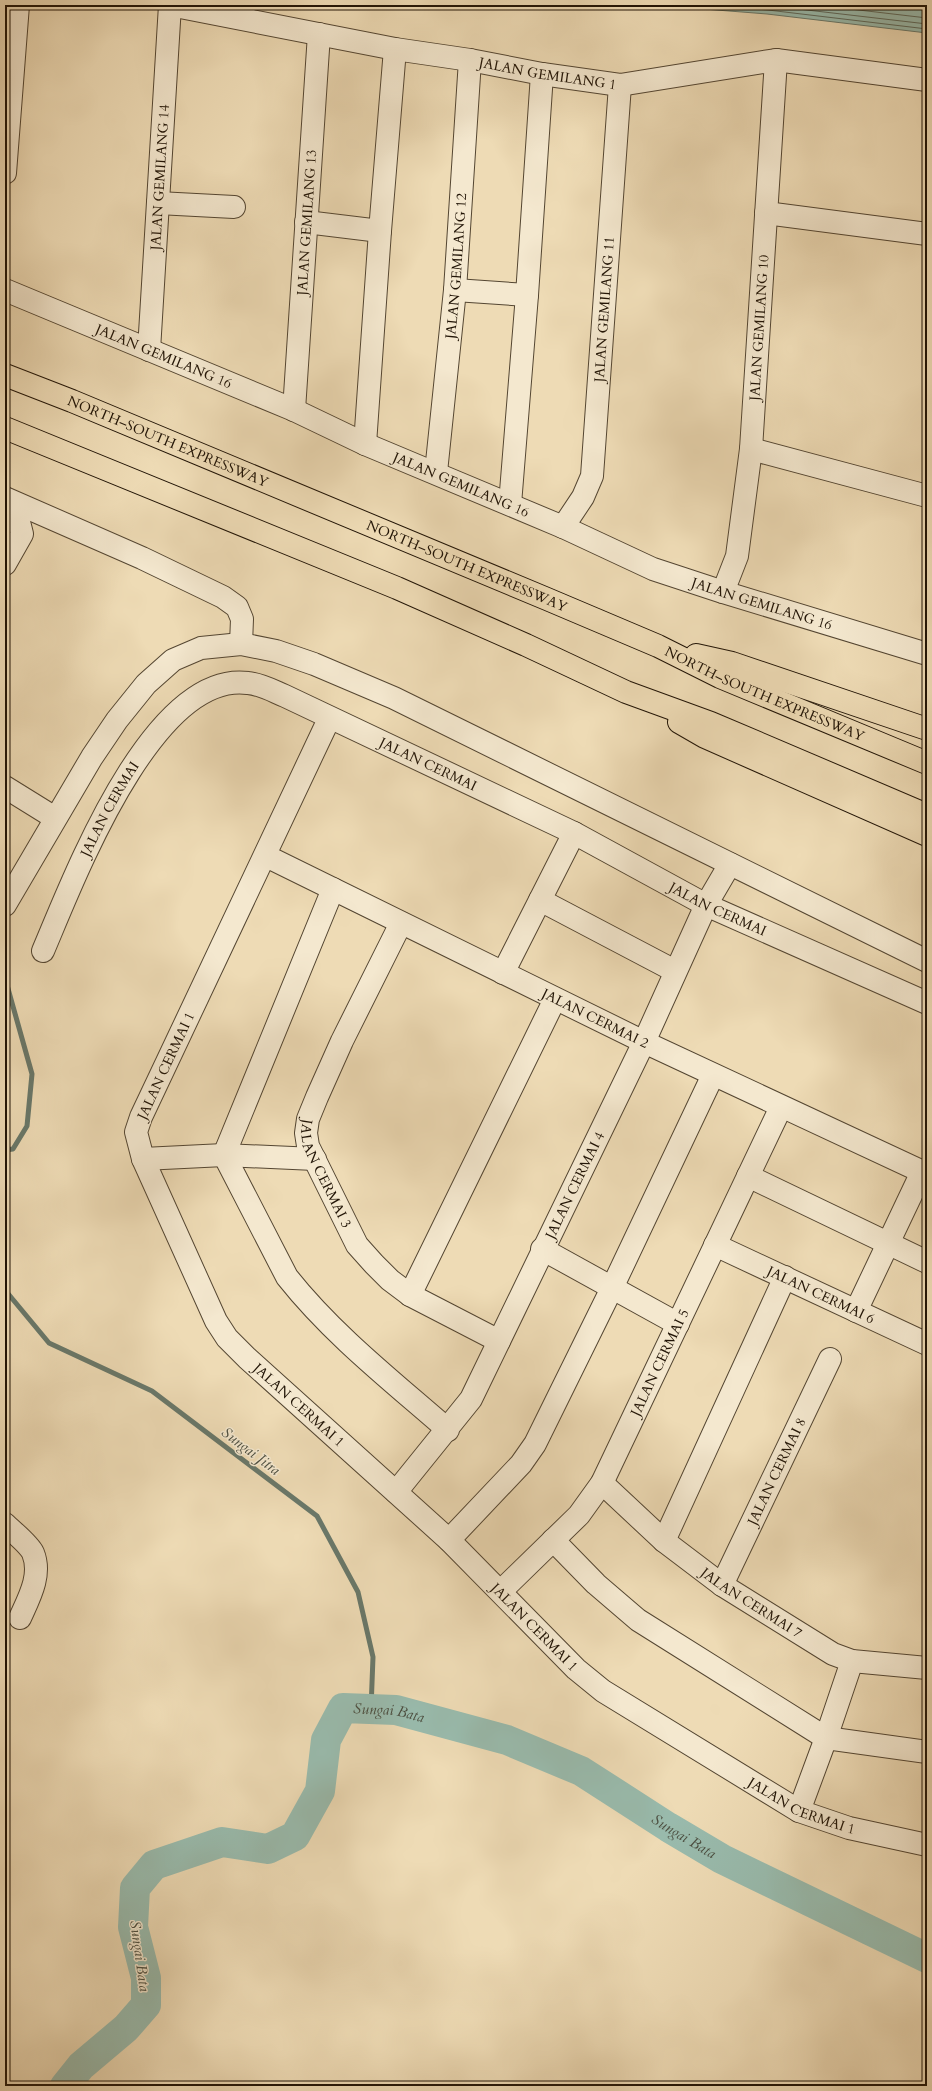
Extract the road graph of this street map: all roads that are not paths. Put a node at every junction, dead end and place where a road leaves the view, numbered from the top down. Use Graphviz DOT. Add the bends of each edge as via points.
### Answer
graph roads {
  1 [pos="18,5"];
  2 [pos="170,5"];
  3 [pos="319,34"];
  4 [pos="395,49"];
  5 [pos="470,60"];
  6 [pos="776,60"];
  7 [pos="542,74"];
  8 [pos="927,80"];
  9 [pos="620,85"];
  10 [pos="5,172"];
  11 [pos="158,203"];
  12 [pos="234,207"];
  13 [pos="766,213"];
  14 [pos="306,222"];
  15 [pos="380,231"];
  16 [pos="927,234"];
  17 [pos="5,290"];
  18 [pos="455,290"];
  19 [pos="527,295"];
  20 [pos="149,350"];
  21 [pos="5,375"];
  22 [pos="294,410"];
  23 [pos="5,428"];
  24 [pos="366,444"];
  25 [pos="751,449"];
  26 [pos="436,472"];
  27 [pos="927,496"];
  28 [pos="5,498"];
  29 [pos="510,504"];
  30 [pos="5,513"];
  31 [pos="563,527"];
  32 [pos="5,564"];
  33 [pos="723,592"];
  34 [pos="241,644"];
  35 [pos="658,646"];
  36 [pos="927,654"];
  37 [pos="626,692"];
  38 [pos="329,719"];
  39 [pos="927,728"];
  40 [pos="927,763"];
  41 [pos="5,787"];
  42 [pos="927,815"];
  43 [pos="55,818"];
  44 [pos="574,832"];
  45 [pos="927,835"];
  46 [pos="266,856"];
  47 [pos="730,864"];
  48 [pos="333,889"];
  49 [pos="540,900"];
  50 [pos="5,905"];
  51 [pos="706,905"];
  52 [pos="401,922"];
  53 [pos="43,951"];
  54 [pos="927,961"];
  55 [pos="675,970"];
  56 [pos="503,973"];
  57 [pos="555,999"];
  58 [pos="927,1003"];
  59 [pos="644,1042"];
  60 [pos="713,1075"];
  61 [pos="781,1107"];
  62 [pos="224,1155"];
  63 [pos="143,1159"];
  64 [pos="315,1160"];
  65 [pos="925,1173"];
  66 [pos="748,1176"];
  67 [pos="889,1244"];
  68 [pos="715,1245"];
  69 [pos="542,1249"];
  70 [pos="927,1262"];
  71 [pos="785,1277"];
  72 [pos="612,1288"];
  73 [pos="410,1295"];
  74 [pos="856,1311"];
  75 [pos="678,1324"];
  76 [pos="499,1341"];
  77 [pos="927,1344"];
  78 [pos="830,1358"];
  79 [pos="448,1430"];
  80 [pos="602,1483"];
  81 [pos="396,1492"];
  82 [pos="5,1524"];
  83 [pos="449,1540"];
  84 [pos="554,1540"];
  85 [pos="664,1541"];
  86 [pos="722,1584"];
  87 [pos="501,1591"];
  88 [pos="20,1618"];
  89 [pos="852,1661"];
  90 [pos="927,1668"];
  91 [pos="826,1738"];
  92 [pos="927,1752"];
  93 [pos="799,1811"];
  94 [pos="927,1845"];
  1 -- 10 [label="street"];
  2 -- 3 [label="street, JALAN GEMILANG 1"];
  2 -- 11 [label="street, JALAN GEMILANG 14"];
  3 -- 4 [label="street, JALAN GEMILANG 1"];
  3 -- 14 [label="street, JALAN GEMILANG 13"];
  4 -- 5 [label="street, JALAN GEMILANG 1"];
  4 -- 15 [label="street"];
  5 -- 7 [label="street, JALAN GEMILANG 1"];
  5 -- 18 [label="street, JALAN GEMILANG 12"];
  6 -- 8 [label="street, JALAN GEMILANG 1"];
  6 -- 9 [label="street, JALAN GEMILANG 1"];
  6 -- 13 [label="street, JALAN GEMILANG 10"];
  7 -- 9 [label="street, JALAN GEMILANG 1"];
  7 -- 19 [label="street"];
  9 -- 31 [label="street, JALAN GEMILANG 11" via="592,476 583,497"];
  11 -- 12 [label="street"];
  11 -- 20 [label="street, JALAN GEMILANG 14"];
  13 -- 16 [label="street"];
  13 -- 25 [label="street, JALAN GEMILANG 10"];
  14 -- 15 [label="street"];
  14 -- 22 [label="street, JALAN GEMILANG 13"];
  15 -- 24 [label="street"];
  17 -- 20 [label="street, JALAN GEMILANG 16"];
  18 -- 19 [label="street"];
  18 -- 26 [label="street, JALAN GEMILANG 12"];
  19 -- 29 [label="street"];
  20 -- 22 [label="street, JALAN GEMILANG 16"];
  21 -- 35 [label="highway, NORTH–SOUTH EXPRESSWAY"];
  22 -- 24 [label="street, JALAN GEMILANG 16"];
  23 -- 37 [label="highway" via="397,588"];
  24 -- 26 [label="street, JALAN GEMILANG 16"];
  25 -- 27 [label="street"];
  25 -- 33 [label="street, JALAN GEMILANG 10" via="737,556"];
  26 -- 29 [label="street, JALAN GEMILANG 16"];
  28 -- 34 [label="street" via="142,558 223,597 237,607 242,619"];
  29 -- 31 [label="street, JALAN GEMILANG 16"];
  30 -- 32 [label="street" via="19,522 22,534"];
  31 -- 33 [label="street, JALAN GEMILANG 16" via="654,569"];
  33 -- 36 [label="street, JALAN GEMILANG 16"];
  34 -- 43 [label="street" via="201,648 173,660 146,684 92,756"];
  34 -- 47 [label="street" via="276,651 314,664 394,698"];
  35 -- 39 [label="highway" via="732,663"];
  35 -- 40 [label="highway, NORTH–SOUTH EXPRESSWAY" via="720,677"];
  37 -- 42 [label="highway" via="711,723"];
  37 -- 45 [label="highway" via="705,737"];
  38 -- 44 [label="street, JALAN CERMAI"];
  38 -- 46 [label="street, JALAN CERMAI 1"];
  38 -- 53 [label="street, JALAN CERMAI" via="285,696 247,682 222,686 202,693 181,707 127,774 89,845"];
  41 -- 43 [label="street"];
  43 -- 50 [label="street"];
  44 -- 49 [label="street"];
  44 -- 51 [label="street, JALAN CERMAI"];
  46 -- 48 [label="street, JALAN CERMAI 2"];
  46 -- 63 [label="street, JALAN CERMAI 1" via="141,1117 136,1132"];
  47 -- 51 [label="street, JALAN CERMAI 4"];
  47 -- 54 [label="street"];
  48 -- 52 [label="street, JALAN CERMAI 2"];
  48 -- 62 [label="street"];
  49 -- 55 [label="street"];
  49 -- 56 [label="street"];
  51 -- 55 [label="street, JALAN CERMAI 4"];
  51 -- 58 [label="street, JALAN CERMAI"];
  52 -- 56 [label="street, JALAN CERMAI 2"];
  52 -- 64 [label="street, JALAN CERMAI 3" via="342,1041 308,1119 308,1146"];
  55 -- 59 [label="street, JALAN CERMAI 4"];
  56 -- 57 [label="street, JALAN CERMAI 2"];
  57 -- 59 [label="street, JALAN CERMAI 2"];
  57 -- 73 [label="street"];
  59 -- 60 [label="street, JALAN CERMAI 2"];
  59 -- 69 [label="street, JALAN CERMAI 4"];
  60 -- 61 [label="street, JALAN CERMAI 2"];
  60 -- 72 [label="street"];
  61 -- 65 [label="street, JALAN CERMAI 2"];
  61 -- 66 [label="street, JALAN CERMAI 5"];
  62 -- 63 [label="street"];
  62 -- 64 [label="street"];
  62 -- 79 [label="street" via="287,1277 322,1318"];
  63 -- 81 [label="street, JALAN CERMAI 1" via="216,1320 227,1338"];
  64 -- 73 [label="street, JALAN CERMAI 3" via="357,1245 390,1280"];
  65 -- 67 [label="street"];
  66 -- 67 [label="street"];
  66 -- 68 [label="street, JALAN CERMAI 5"];
  67 -- 70 [label="street"];
  67 -- 74 [label="street"];
  68 -- 71 [label="street, JALAN CERMAI 6"];
  68 -- 75 [label="street, JALAN CERMAI 5"];
  69 -- 72 [label="street"];
  69 -- 76 [label="street, JALAN CERMAI 4"];
  71 -- 74 [label="street, JALAN CERMAI 6"];
  71 -- 85 [label="street"];
  72 -- 75 [label="street"];
  72 -- 83 [label="street" via="535,1444 521,1464"];
  73 -- 76 [label="street, JALAN CERMAI 3"];
  74 -- 77 [label="street, JALAN CERMAI 6"];
  75 -- 80 [label="street, JALAN CERMAI 5"];
  76 -- 79 [label="street, JALAN CERMAI 4" via="471,1399"];
  78 -- 86 [label="street, JALAN CERMAI 8"];
  79 -- 81 [label="street, JALAN CERMAI 4"];
  80 -- 84 [label="street, JALAN CERMAI 5" via="579,1515"];
  80 -- 85 [label="street, JALAN CERMAI 7"];
  81 -- 83 [label="street, JALAN CERMAI 1"];
  82 -- 88 [label="street" via="33,1552 37,1571"];
  83 -- 87 [label="street, JALAN CERMAI 1"];
  84 -- 87 [label="street, JALAN CERMAI 5"];
  84 -- 91 [label="street" via="596,1584 638,1620"];
  85 -- 86 [label="street, JALAN CERMAI 7"];
  86 -- 89 [label="street, JALAN CERMAI 7" via="833,1654"];
  87 -- 93 [label="street, JALAN CERMAI 1" via="576,1669 603,1691"];
  89 -- 90 [label="street, JALAN CERMAI 7"];
  89 -- 91 [label="street"];
  91 -- 92 [label="street"];
  91 -- 93 [label="street"];
  93 -- 94 [label="street, JALAN CERMAI 1" via="849,1828"];
}
